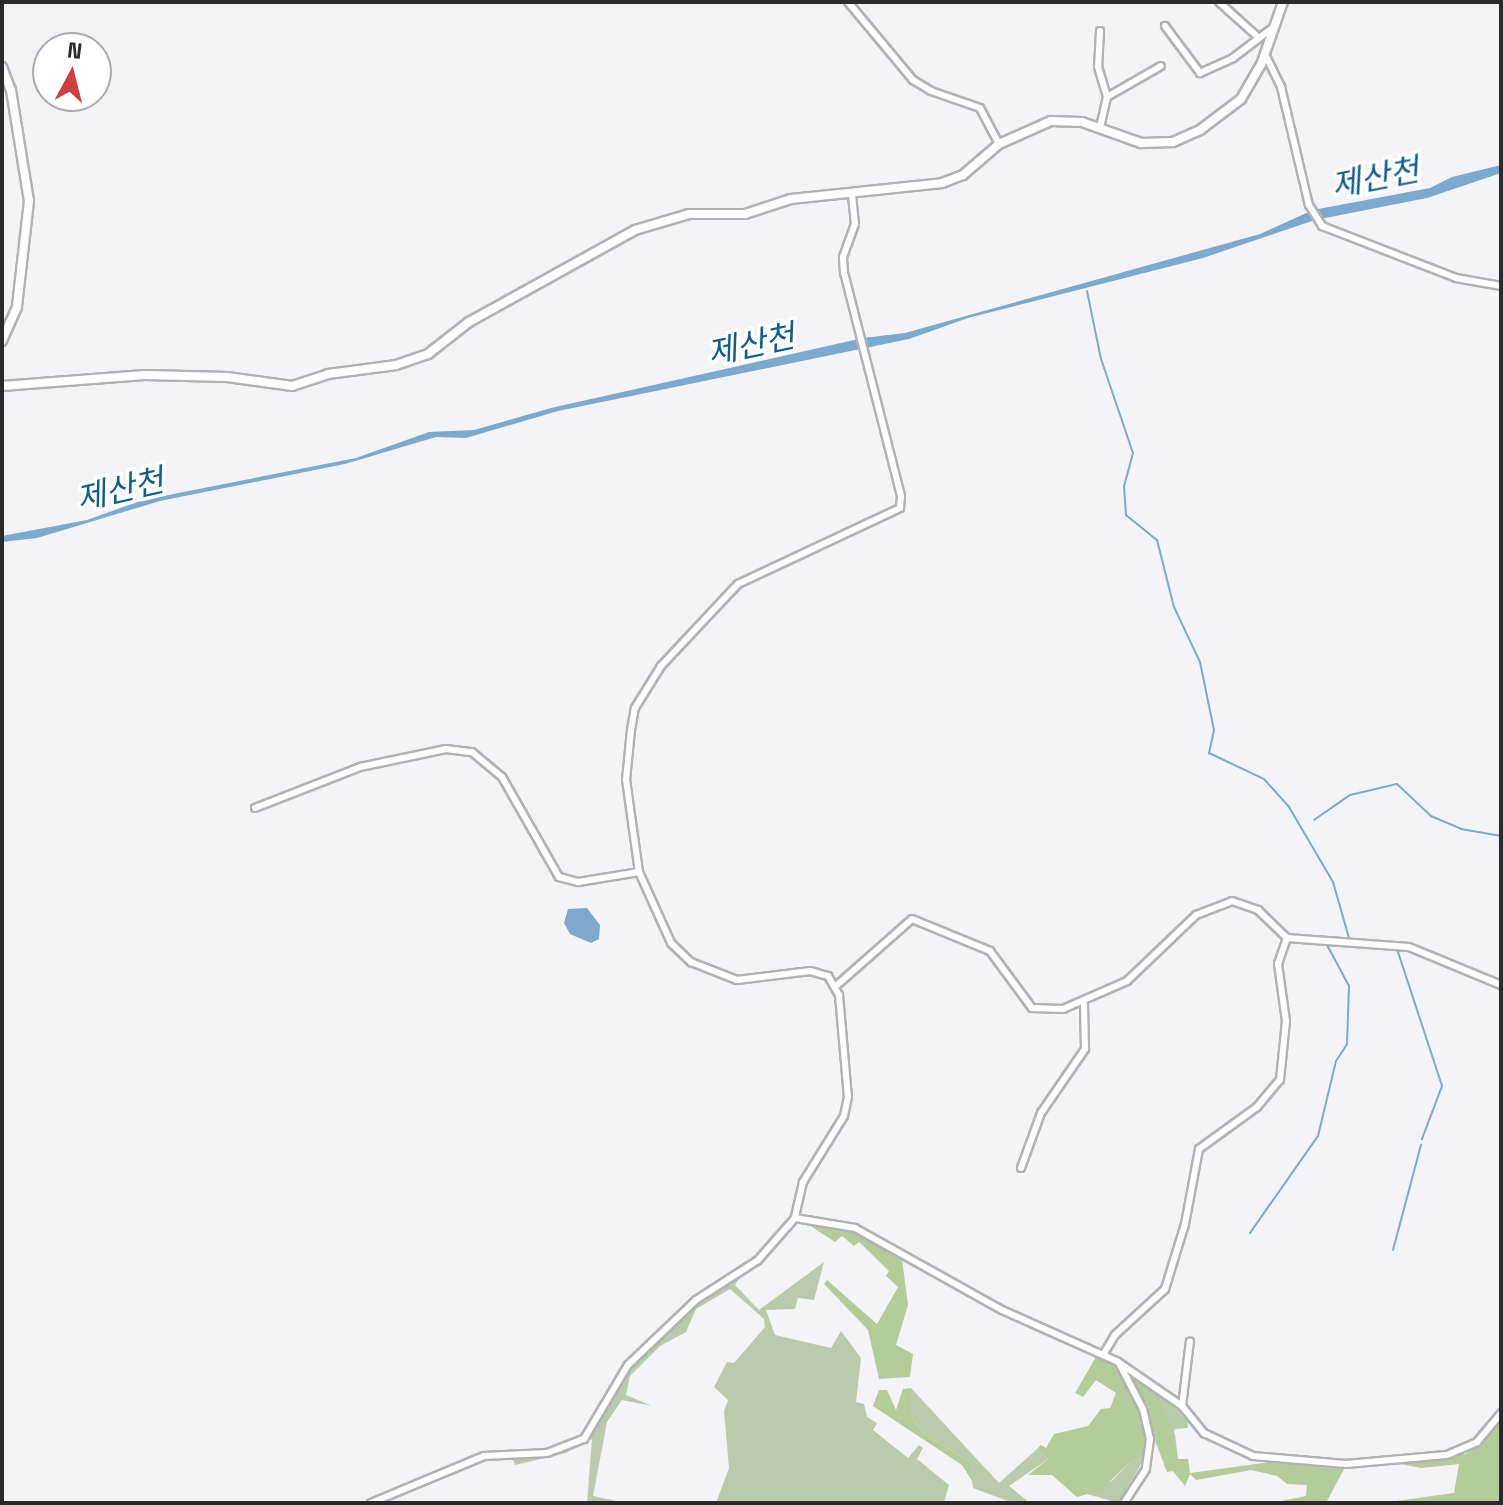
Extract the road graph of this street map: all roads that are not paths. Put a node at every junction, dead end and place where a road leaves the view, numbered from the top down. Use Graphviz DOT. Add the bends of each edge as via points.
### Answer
graph roads {
  1 [pos="848,2"];
  2 [pos="1219,2"];
  3 [pos="1283,2"];
  4 [pos="1165,26"];
  5 [pos="1271,29"];
  6 [pos="1100,31"];
  7 [pos="1259,38"];
  8 [pos="1265,54"];
  9 [pos="1161,66"];
  10 [pos="2,67"];
  11 [pos="1107,97"];
  12 [pos="1100,128"];
  13 [pos="999,144"];
  14 [pos="852,194"];
  15 [pos="1501,286"];
  16 [pos="2,341"];
  17 [pos="2,386"];
  18 [pos="255,808"];
  19 [pos="639,872"];
  20 [pos="1287,938"];
  21 [pos="1501,985"];
  22 [pos="836,986"];
  23 [pos="1084,1004"];
  24 [pos="1021,1168"];
  25 [pos="795,1218"];
  26 [pos="1190,1341"];
  27 [pos="1103,1355"];
  28 [pos="1118,1362"];
  29 [pos="1182,1406"];
  30 [pos="1501,1413"];
  31 [pos="372,1503"];
  32 [pos="1124,1503"];
  1 -- 13 [label="street" via="913,80 980,108"];
  2 -- 7 [label="street"];
  3 -- 5 [label="street"];
  4 -- 7 [label="street" via="1200,73"];
  5 -- 7 [label="street"];
  5 -- 8 [label="street"];
  6 -- 11 [label="street" via="1098,67"];
  8 -- 12 [label="street" via="1236,104 1186,137 1147,144"];
  8 -- 15 [label="street" via="1281,87 1317,220 1363,244 1456,278"];
  9 -- 11 [label="street"];
  10 -- 16 [label="street" via="11,90 29,201 17,307"];
  11 -- 12 [label="street"];
  12 -- 13 [label="street" via="1051,121"];
  13 -- 14 [label="street" via="951,181"];
  14 -- 17 [label="street" via="791,199 745,214 689,214 635,230 469,322 428,354 396,365 328,374 292,386 152,375"];
  14 -- 19 [label="street" via="855,224 842,262 900,508 738,584 661,666 635,708 631,730 627,788"];
  18 -- 19 [label="street" via="360,767 463,750 477,754 502,777 565,881"];
  19 -- 22 [label="street" via="671,943 699,967 746,980 810,971 828,976"];
  20 -- 21 [label="street" via="1409,947"];
  20 -- 23 [label="street" via="1249,904 1218,903 1191,920 1137,975"];
  20 -- 27 [label="street" via="1278,964 1286,1021 1280,1080 1257,1107 1199,1149 1185,1224 1165,1289 1115,1335"];
  22 -- 23 [label="street" via="912,919 990,951 1026,1004 1037,1011"];
  22 -- 25 [label="street" via="848,1097 844,1116 803,1182"];
  23 -- 24 [label="street" via="1085,1049 1041,1113"];
  25 -- 27 [label="street" via="855,1228 980,1298"];
  25 -- 31 [label="street" via="758,1260 696,1300 628,1365 584,1439 547,1453 490,1454 409,1483"];
  26 -- 29 [label="street"];
  27 -- 28 [label="street"];
  28 -- 29 [label="street"];
  28 -- 32 [label="street" via="1143,1409 1150,1439 1146,1469"];
  29 -- 30 [label="street" via="1204,1433 1243,1453 1346,1464 1464,1451"];
}
